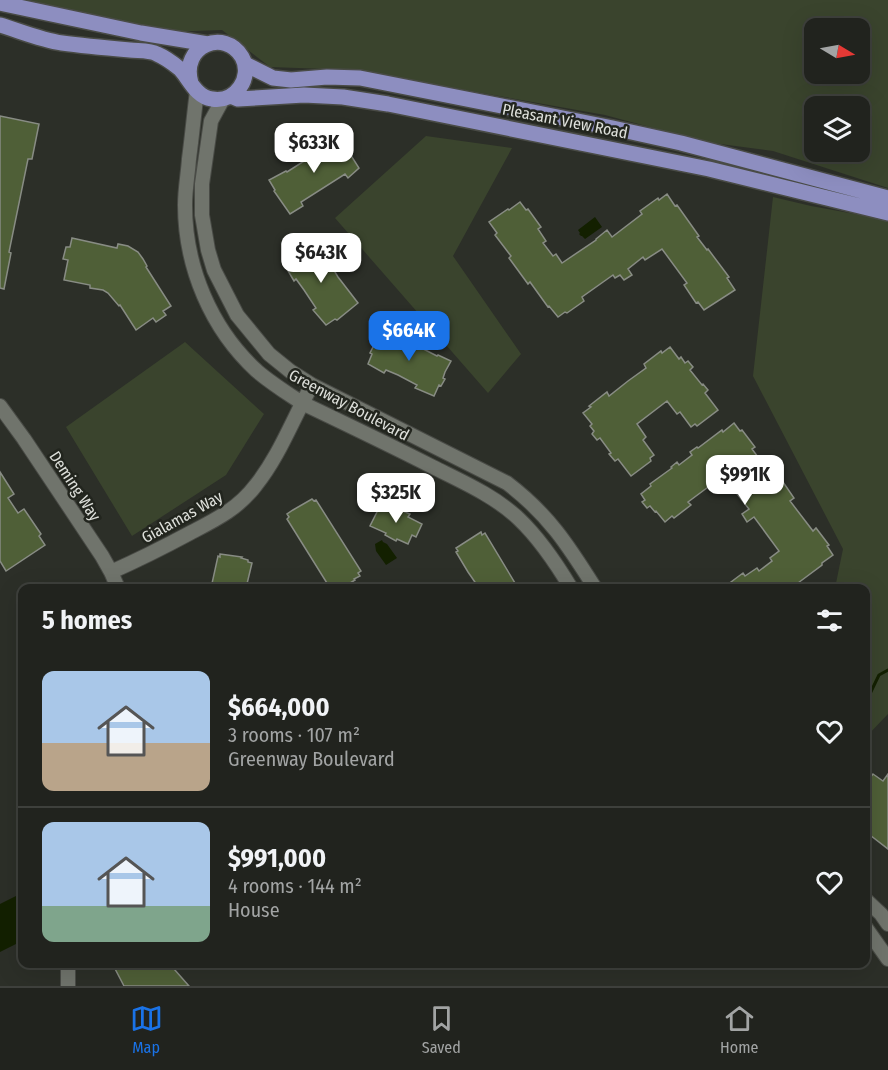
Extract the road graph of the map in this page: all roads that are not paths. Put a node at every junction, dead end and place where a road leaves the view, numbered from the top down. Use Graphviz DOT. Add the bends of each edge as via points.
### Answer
graph roads {
  1 [pos="0,3"];
  2 [pos="0,25"];
  3 [pos="208,44"];
  4 [pos="244,64"];
  5 [pos="194,87"];
  6 [pos="227,98"];
  7 [pos="888,198"];
  8 [pos="888,213"];
  9 [pos="312,385"];
  10 [pos="302,403"];
  11 [pos="0,406"];
  12 [pos="111,572"];
  13 [pos="116,584"];
  14 [pos="568,584"];
  15 [pos="592,584"];
  16 [pos="870,904"];
  17 [pos="888,924"];
  18 [pos="870,934"];
  19 [pos="888,959"];
  20 [pos="68,968"];
  21 [pos="68,986"];
  1 -- 3 [label="main road"];
  2 -- 5 [label="main road" via="59,43 155,53 178,68"];
  3 -- 4 [label="main road" via="226,44 241,55"];
  3 -- 5 [label="main road" via="193,56 189,65"];
  4 -- 6 [label="main road" via="246,73 239,90"];
  4 -- 7 [label="main road, Pleasant View Road" via="273,78 360,78 602,125"];
  5 -- 6 [label="main road" via="204,97"];
  5 -- 10 [label="street, Greenway Boulevard" via="184,204 189,252 197,278 220,327 238,350 258,371"];
  6 -- 8 [label="main road, Pleasant View Road" via="304,94 388,104 709,169"];
  6 -- 9 [label="street, Greenway Boulevard" via="211,120 202,184 208,250 237,315 269,354"];
  9 -- 10 [label="street, Gialamas Way"];
  9 -- 15 [label="street, Greenway Boulevard" via="507,483 547,518"];
  10 -- 12 [label="street, Gialamas Way" via="270,466 240,502 226,514"];
  10 -- 14 [label="street, Greenway Boulevard" via="497,501 533,533"];
  11 -- 12 [label="street, Deming Way"];
  12 -- 13 [label="street, Deming Way"];
  16 -- 17 [label="street"];
  18 -- 19 [label="street"];
  20 -- 21 [label="street"];
}
